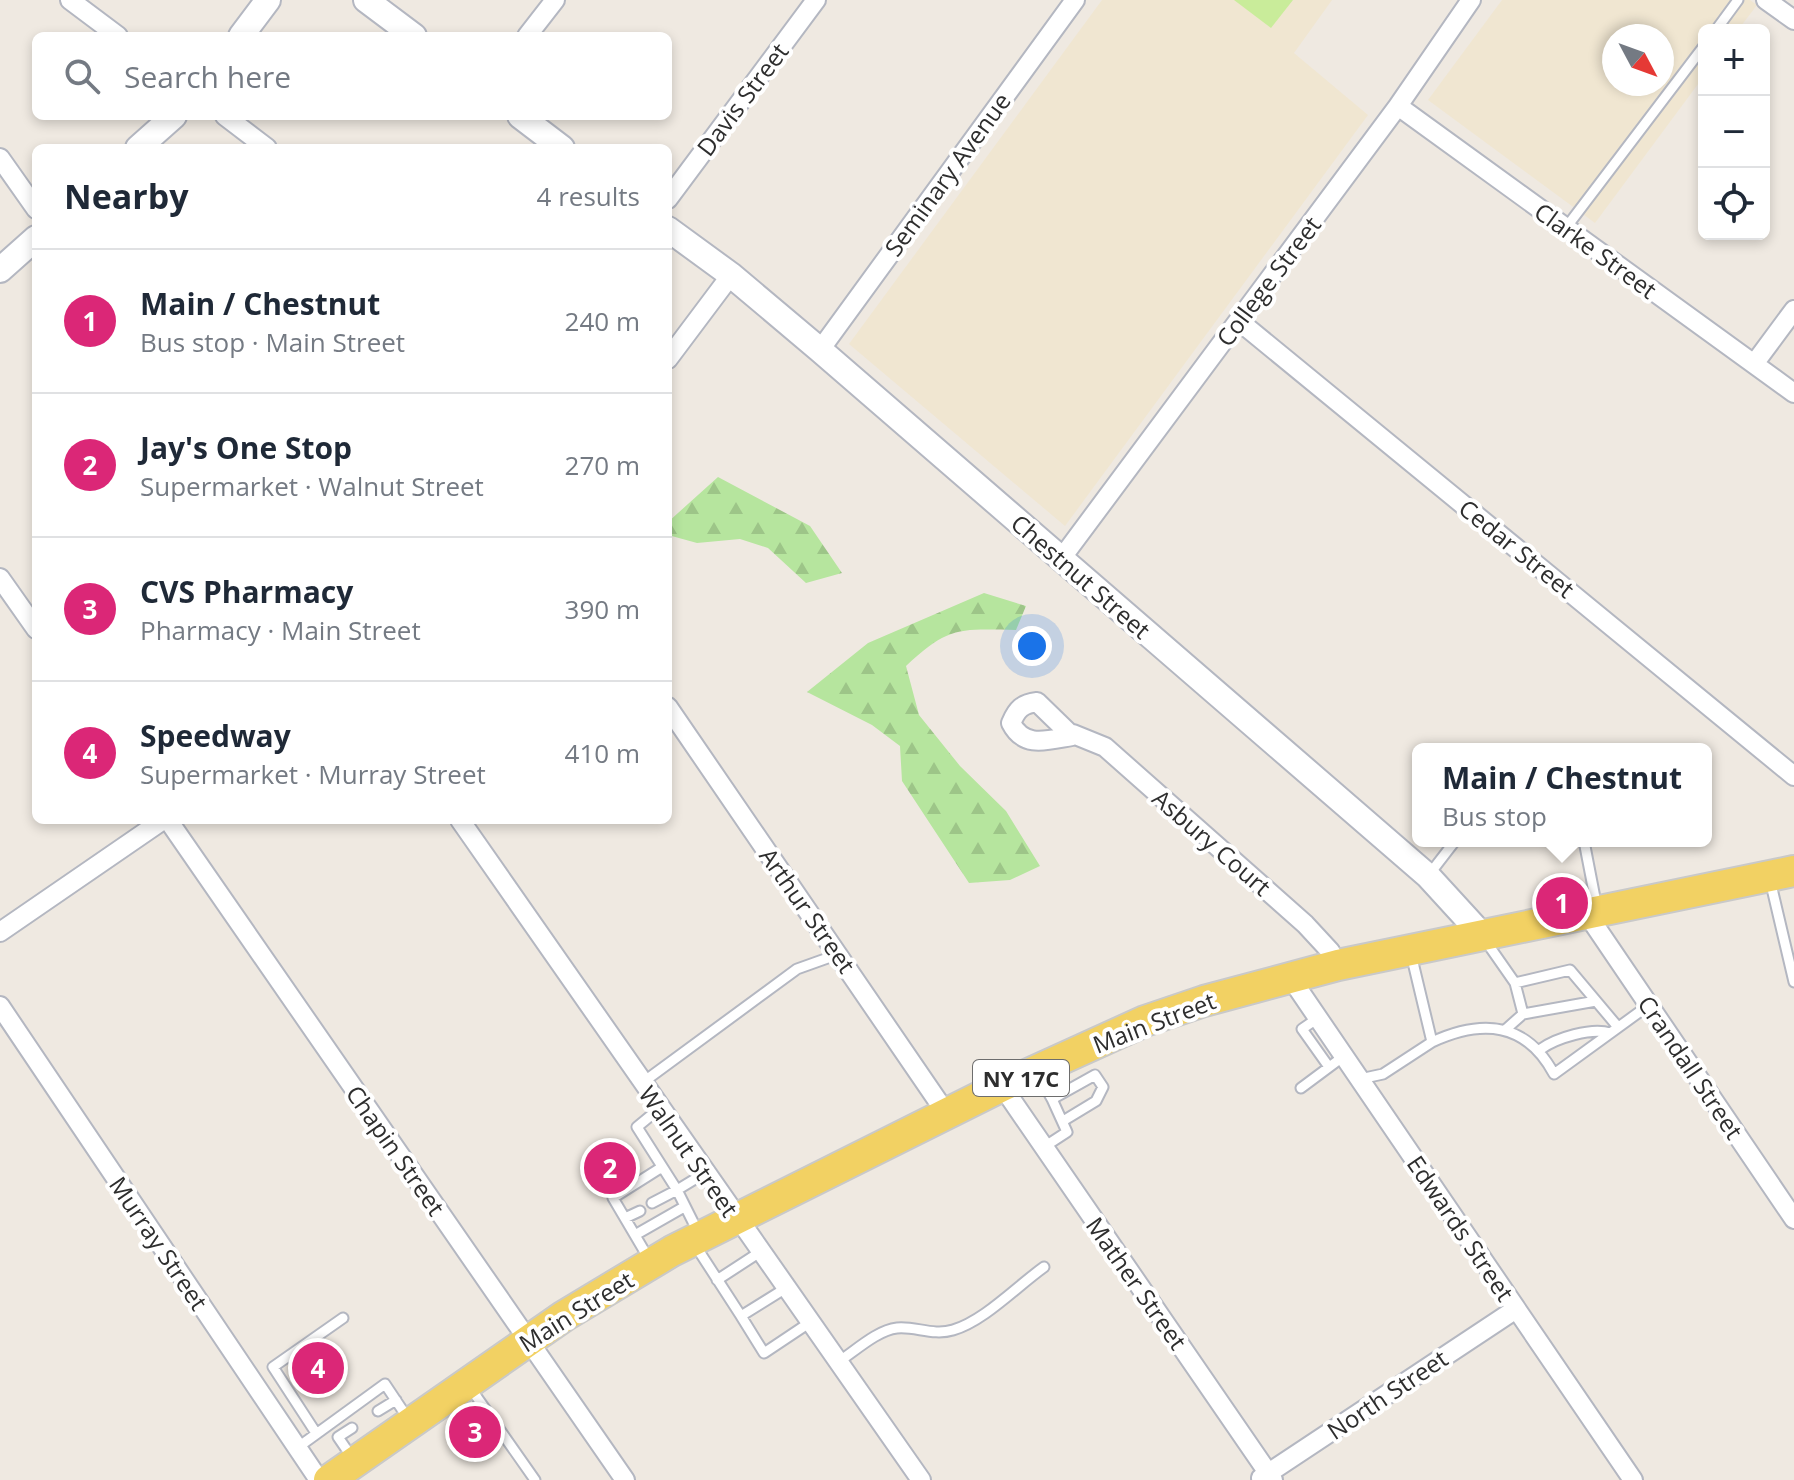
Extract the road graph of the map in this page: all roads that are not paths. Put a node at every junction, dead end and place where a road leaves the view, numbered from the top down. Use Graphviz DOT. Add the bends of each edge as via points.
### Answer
graph roads {
  1 [pos="70,0"];
  2 [pos="268,0"];
  3 [pos="366,0"];
  4 [pos="555,0"];
  5 [pos="816,0"];
  6 [pos="1075,0"];
  7 [pos="1471,0"];
  8 [pos="1738,0"];
  9 [pos="1766,0"];
  10 [pos="1792,16"];
  11 [pos="1720,24"];
  12 [pos="113,32"];
  13 [pos="244,32"];
  14 [pos="409,32"];
  15 [pos="530,32"];
  16 [pos="1698,54"];
  17 [pos="1398,106"];
  18 [pos="170,120"];
  19 [pos="230,120"];
  20 [pos="525,120"];
  21 [pos="142,144"];
  22 [pos="262,144"];
  23 [pos="557,144"];
  24 [pos="0,158"];
  25 [pos="672,194"];
  26 [pos="32,203"];
  27 [pos="1565,229"];
  28 [pos="672,232"];
  29 [pos="32,242"];
  30 [pos="0,270"];
  31 [pos="731,275"];
  32 [pos="1794,310"];
  33 [pos="1239,321"];
  34 [pos="820,350"];
  35 [pos="672,354"];
  36 [pos="1754,364"];
  37 [pos="1794,393"];
  38 [pos="1061,559"];
  39 [pos="0,578"];
  40 [pos="32,623"];
  41 [pos="672,713"];
  42 [pos="1073,734"];
  43 [pos="1794,776"];
  44 [pos="159,824"];
  45 [pos="168,824"];
  46 [pos="463,824"];
  47 [pos="1450,847"];
  48 [pos="1585,847"];
  49 [pos="1782,874"];
  50 [pos="1428,876"];
  51 [pos="1593,913"];
  52 [pos="0,932"];
  53 [pos="1482,935"];
  54 [pos="1410,950"];
  55 [pos="839,954"];
  56 [pos="1338,965"];
  57 [pos="1290,977"];
  58 [pos="1794,982"];
  59 [pos="1515,983"];
  60 [pos="1596,1001"];
  61 [pos="1649,1005"];
  62 [pos="0,1006"];
  63 [pos="1523,1014"];
  64 [pos="1505,1030"];
  65 [pos="1614,1030"];
  66 [pos="1432,1042"];
  67 [pos="1541,1049"];
  68 [pos="1088,1062"];
  69 [pos="1336,1062"];
  70 [pos="1036,1071"];
  71 [pos="1360,1079"];
  72 [pos="642,1083"];
  73 [pos="1002,1086"];
  74 [pos="1301,1088"];
  75 [pos="1052,1099"];
  76 [pos="660,1108"];
  77 [pos="946,1113"];
  78 [pos="1063,1121"];
  79 [pos="1044,1147"];
  80 [pos="662,1167"];
  81 [pos="705,1173"];
  82 [pos="677,1190"];
  83 [pos="652,1203"];
  84 [pos="684,1207"];
  85 [pos="640,1211"];
  86 [pos="625,1218"];
  87 [pos="736,1218"];
  88 [pos="1794,1219"];
  89 [pos="635,1235"];
  90 [pos="696,1239"];
  91 [pos="760,1252"];
  92 [pos="652,1263"];
  93 [pos="1044,1267"];
  94 [pos="717,1280"];
  95 [pos="786,1288"];
  96 [pos="1516,1309"];
  97 [pos="741,1316"];
  98 [pos="343,1318"];
  99 [pos="809,1323"];
  100 [pos="528,1341"];
  101 [pos="838,1362"];
  102 [pos="467,1383"];
  103 [pos="378,1411"];
  104 [pos="404,1411"];
  105 [pos="329,1423"];
  106 [pos="352,1428"];
  107 [pos="316,1433"];
  108 [pos="297,1448"];
  109 [pos="346,1450"];
  110 [pos="1267,1478"];
  111 [pos="319,1480"];
  112 [pos="329,1480"];
  113 [pos="535,1480"];
  114 [pos="625,1480"];
  115 [pos="921,1480"];
  116 [pos="1633,1480"];
  1 -- 12 [label="street"];
  2 -- 13 [label="street"];
  3 -- 14 [label="street"];
  4 -- 15 [label="street"];
  5 -- 25 [label="street, Davis Street"];
  6 -- 34 [label="street, Seminary Avenue"];
  7 -- 17 [label="street, College Street"];
  8 -- 11 [label="lane"];
  9 -- 10 [label="street"];
  16 -- 27 [label="lane"];
  17 -- 27 [label="street, Clarke Street"];
  17 -- 33 [label="street, College Street"];
  18 -- 21 [label="street"];
  19 -- 22 [label="street"];
  20 -- 23 [label="street"];
  24 -- 26 [label="street"];
  27 -- 36 [label="street, Clarke Street"];
  28 -- 31 [label="street, Chestnut Street"];
  29 -- 30 [label="street"];
  31 -- 34 [label="street, Chestnut Street"];
  31 -- 35 [label="street"];
  32 -- 36 [label="street"];
  33 -- 38 [label="street, College Street"];
  33 -- 43 [label="street, Cedar Street"];
  34 -- 38 [label="street, Chestnut Street"];
  36 -- 37 [label="street, Clarke Street"];
  38 -- 50 [label="street, Chestnut Street"];
  39 -- 40 [label="street"];
  41 -- 55 [label="street, Arthur Street"];
  42 -- 56 [label="street, Asbury Court" via="1105,747 1305,924"];
  44 -- 52 [label="street"];
  45 -- 100 [label="street, Chapin Street"];
  46 -- 72 [label="street, Walnut Street"];
  47 -- 50 [label="lane"];
  48 -- 51 [label="lane"];
  49 -- 51 [label="main road, Main Street / NY 17C"];
  49 -- 58 [label="lane"];
  50 -- 53 [label="street, Chestnut Street"];
  51 -- 53 [label="main road, Main Street / NY 17C"];
  51 -- 61 [label="street, Crandall Street"];
  53 -- 54 [label="main road, Main Street / NY 17C"];
  53 -- 59 [label="lane"];
  54 -- 56 [label="main road, Main Street / NY 17C"];
  54 -- 66 [label="lane"];
  55 -- 72 [label="lane" via="797,969"];
  55 -- 77 [label="street, Arthur Street"];
  56 -- 57 [label="main road, Main Street / NY 17C"];
  57 -- 68 [label="main road, Main Street / NY 17C" via="1145,1021"];
  57 -- 69 [label="street, Edwards Street" via="1318,1018"];
  59 -- 60 [label="lane" via="1570,970"];
  59 -- 63 [label="lane"];
  60 -- 63 [label="lane"];
  60 -- 65 [label="lane"];
  61 -- 65 [label="lane"];
  61 -- 88 [label="street, Crandall Street"];
  62 -- 108 [label="street, Murray Street"];
  63 -- 64 [label="lane"];
  64 -- 66 [label="lane" via="1496,1025"];
  64 -- 67 [label="lane"];
  65 -- 67 [label="lane"];
  65 -- 67 [label="lane" via="1554,1074"];
  66 -- 71 [label="lane" via="1383,1074"];
  68 -- 70 [label="main road, Main Street / NY 17C"];
  68 -- 75 [label="lane"];
  68 -- 78 [label="lane" via="1103,1087 1096,1101"];
  69 -- 71 [label="street, Edwards Street"];
  69 -- 74 [label="lane"];
  70 -- 73 [label="main road, Main Street / NY 17C"];
  70 -- 75 [label="lane"];
  71 -- 96 [label="street, Edwards Street"];
  72 -- 76 [label="street, Walnut Street"];
  73 -- 77 [label="main road, Main Street / NY 17C"];
  73 -- 79 [label="street, Mather Street"];
  75 -- 78 [label="lane"];
  76 -- 80 [label="lane" via="637,1127"];
  76 -- 81 [label="street, Walnut Street"];
  77 -- 87 [label="main road, Main Street / NY 17C"];
  78 -- 79 [label="lane" via="1067,1132"];
  79 -- 110 [label="street, Mather Street"];
  80 -- 82 [label="lane"];
  80 -- 86 [label="lane" via="613,1198"];
  81 -- 82 [label="lane"];
  81 -- 87 [label="street, Walnut Street"];
  82 -- 83 [label="lane"];
  82 -- 84 [label="lane"];
  84 -- 89 [label="lane"];
  84 -- 90 [label="lane"];
  85 -- 86 [label="lane"];
  86 -- 89 [label="lane"];
  87 -- 90 [label="main road, Main Street / NY 17C"];
  87 -- 91 [label="street, Walnut Street"];
  89 -- 92 [label="lane"];
  90 -- 92 [label="main road, Main Street / NY 17C"];
  90 -- 94 [label="lane"];
  91 -- 94 [label="lane"];
  91 -- 95 [label="street, Walnut Street"];
  92 -- 100 [label="main road, Main Street / NY 17C"];
  93 -- 101 [label="lane" via="979,1320 951,1331 899,1327"];
  94 -- 97 [label="lane"];
  95 -- 97 [label="lane"];
  95 -- 99 [label="street, Walnut Street"];
  96 -- 110 [label="street, North Street"];
  96 -- 116 [label="street, Edwards Street"];
  97 -- 99 [label="lane" via="764,1353"];
  98 -- 107 [label="lane" via="273,1367"];
  99 -- 101 [label="street, Walnut Street"];
  100 -- 102 [label="main road, Main Street / NY 17C"];
  100 -- 114 [label="street, Chapin Street"];
  101 -- 115 [label="street, Walnut Street"];
  102 -- 104 [label="main road, Main Street / NY 17C"];
  102 -- 113 [label="lane"];
  103 -- 104 [label="lane"];
  104 -- 105 [label="lane" via="385,1384"];
  104 -- 109 [label="main road, Main Street / NY 17C"];
  105 -- 107 [label="lane"];
  105 -- 109 [label="lane"];
  106 -- 109 [label="lane"];
  107 -- 108 [label="lane"];
  108 -- 111 [label="street, Murray Street"];
  109 -- 112 [label="main road, Main Street / NY 17C"];
}
